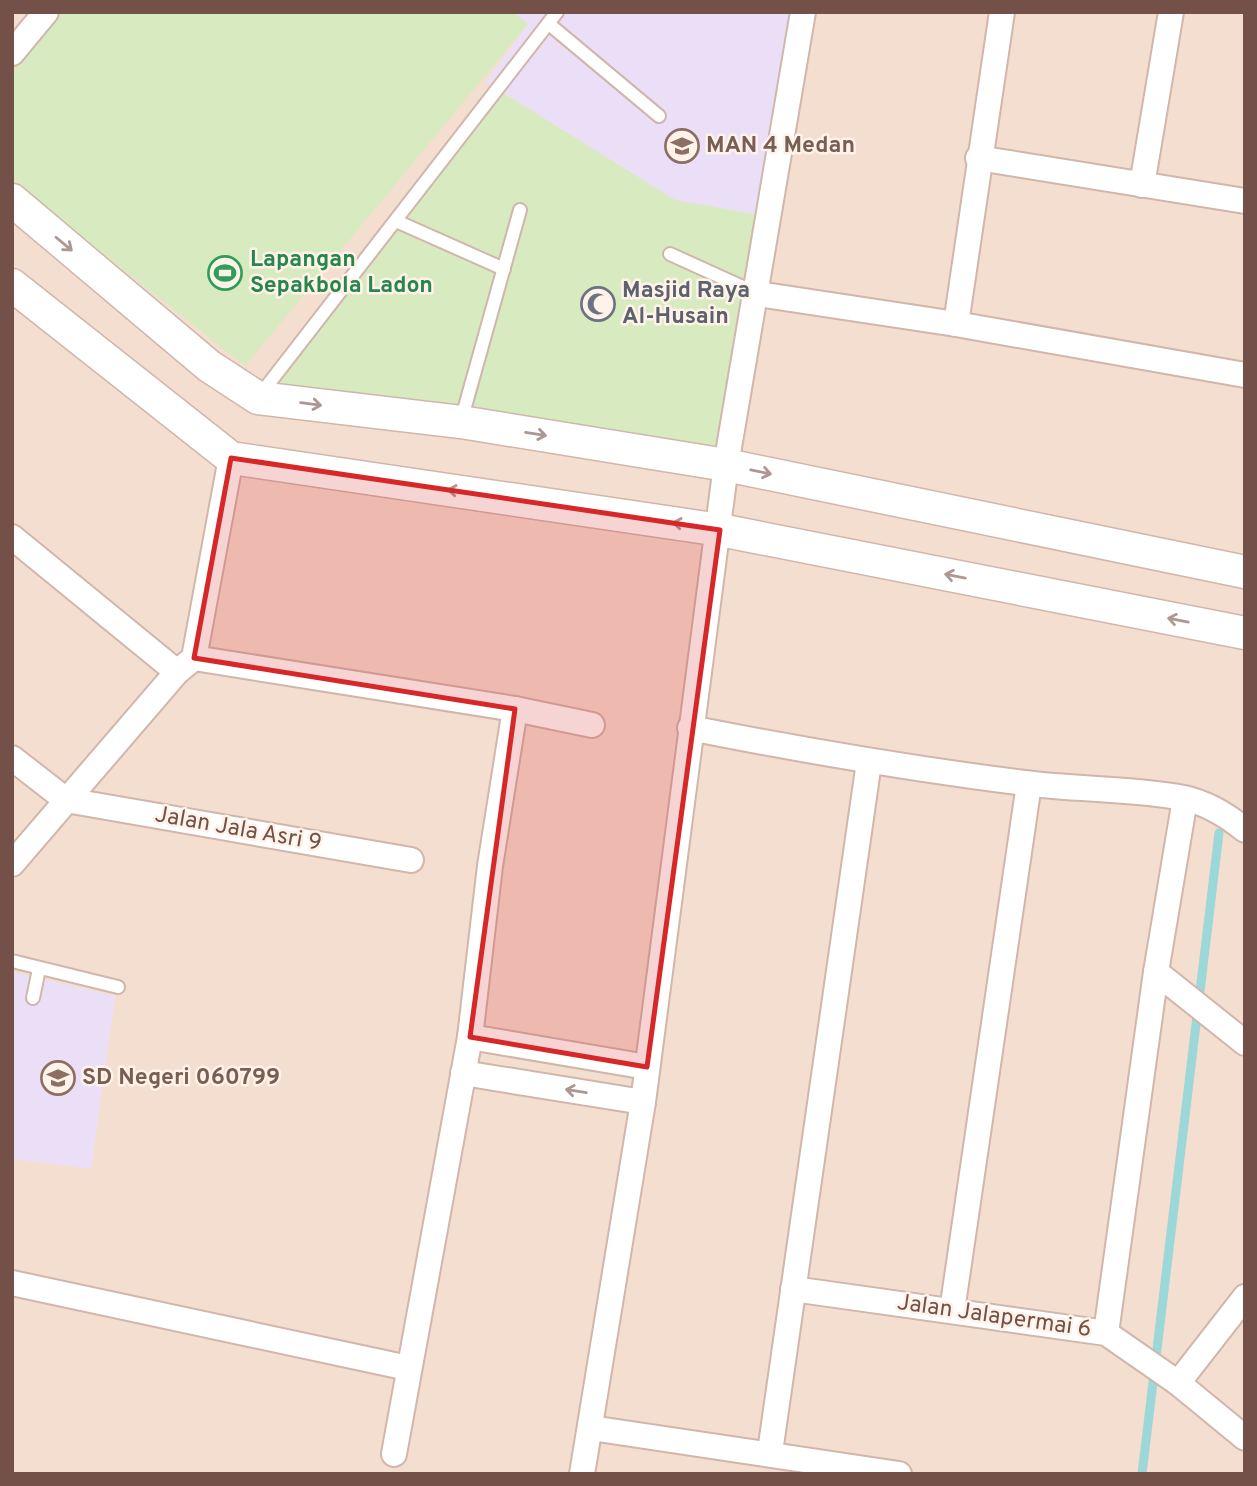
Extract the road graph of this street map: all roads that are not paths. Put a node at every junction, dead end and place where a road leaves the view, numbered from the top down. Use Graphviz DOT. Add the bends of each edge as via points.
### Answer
graph roads {
  1 [pos="46,12"];
  2 [pos="557,12"];
  3 [pos="803,12"];
  4 [pos="1002,12"];
  5 [pos="1171,12"];
  6 [pos="549,24"];
  7 [pos="12,53"];
  8 [pos="659,116"];
  9 [pos="978,158"];
  10 [pos="1142,185"];
  11 [pos="12,200"];
  12 [pos="1245,201"];
  13 [pos="520,210"];
  14 [pos="396,221"];
  15 [pos="670,254"];
  16 [pos="504,269"];
  17 [pos="12,285"];
  18 [pos="758,294"];
  19 [pos="956,324"];
  20 [pos="1245,375"];
  21 [pos="258,398"];
  22 [pos="461,422"];
  23 [pos="231,458"];
  24 [pos="726,465"];
  25 [pos="720,530"];
  26 [pos="12,537"];
  27 [pos="1245,572"];
  28 [pos="1245,633"];
  29 [pos="186,665"];
  30 [pos="515,709"];
  31 [pos="592,725"];
  32 [pos="690,727"];
  33 [pos="12,758"];
  34 [pos="869,762"];
  35 [pos="1029,784"];
  36 [pos="1185,799"];
  37 [pos="66,800"];
  38 [pos="1245,830"];
  39 [pos="411,860"];
  40 [pos="12,864"];
  41 [pos="12,961"];
  42 [pos="39,969"];
  43 [pos="1156,972"];
  44 [pos="118,987"];
  45 [pos="33,998"];
  46 [pos="470,1037"];
  47 [pos="1245,1043"];
  48 [pos="647,1067"];
  49 [pos="463,1073"];
  50 [pos="643,1102"];
  51 [pos="12,1283"];
  52 [pos="793,1289"];
  53 [pos="1245,1297"];
  54 [pos="951,1311"];
  55 [pos="1106,1333"];
  56 [pos="408,1368"];
  57 [pos="1171,1379"];
  58 [pos="591,1428"];
  59 [pos="1245,1438"];
  60 [pos="770,1452"];
  61 [pos="394,1454"];
  62 [pos="582,1474"];
  63 [pos="899,1474"];
  1 -- 7 [label="street"];
  2 -- 6 [label="lane"];
  3 -- 18 [label="street"];
  4 -- 9 [label="street"];
  5 -- 10 [label="street"];
  6 -- 8 [label="lane"];
  6 -- 14 [label="lane"];
  9 -- 10 [label="street"];
  9 -- 19 [label="street"];
  10 -- 12 [label="street"];
  11 -- 21 [label="street, one-way" via="209,366"];
  13 -- 16 [label="lane"];
  14 -- 16 [label="lane"];
  14 -- 21 [label="lane"];
  15 -- 18 [label="lane"];
  16 -- 22 [label="lane"];
  17 -- 23 [label="street"];
  18 -- 19 [label="street"];
  18 -- 24 [label="street"];
  19 -- 20 [label="street"];
  21 -- 22 [label="street, one-way"];
  22 -- 24 [label="street, one-way"];
  25 -- 23 [label="street, one-way"];
  23 -- 29 [label="street"];
  24 -- 25 [label="street"];
  24 -- 27 [label="street, one-way"];
  28 -- 25 [label="street, one-way"];
  25 -- 32 [label="street"];
  26 -- 29 [label="street"];
  29 -- 30 [label="street"];
  29 -- 37 [label="street"];
  30 -- 31 [label="street"];
  30 -- 46 [label="street"];
  32 -- 34 [label="street"];
  32 -- 48 [label="street"];
  33 -- 37 [label="street"];
  34 -- 35 [label="street"];
  34 -- 52 [label="street"];
  35 -- 36 [label="street"];
  35 -- 54 [label="street"];
  36 -- 38 [label="street" via="1228,817"];
  36 -- 43 [label="street"];
  37 -- 39 [label="street, Jalan Jala Asri 9"];
  37 -- 40 [label="street"];
  41 -- 42 [label="lane"];
  42 -- 44 [label="lane"];
  42 -- 45 [label="lane"];
  43 -- 47 [label="street"];
  43 -- 55 [label="street"];
  46 -- 48 [label="street"];
  46 -- 49 [label="street"];
  48 -- 50 [label="street"];
  50 -- 49 [label="street, one-way"];
  49 -- 56 [label="street"];
  50 -- 58 [label="street"];
  51 -- 56 [label="street"];
  52 -- 54 [label="street, Jalan Jalapermai 6"];
  52 -- 60 [label="street"];
  53 -- 57 [label="street"];
  54 -- 55 [label="street, Jalan Jalapermai 6"];
  55 -- 57 [label="street, Jalan Jalapermai 6"];
  56 -- 61 [label="street"];
  57 -- 59 [label="street, Jalan Jalapermai 6"];
  58 -- 60 [label="street"];
  58 -- 62 [label="street"];
  60 -- 63 [label="street"];
}
